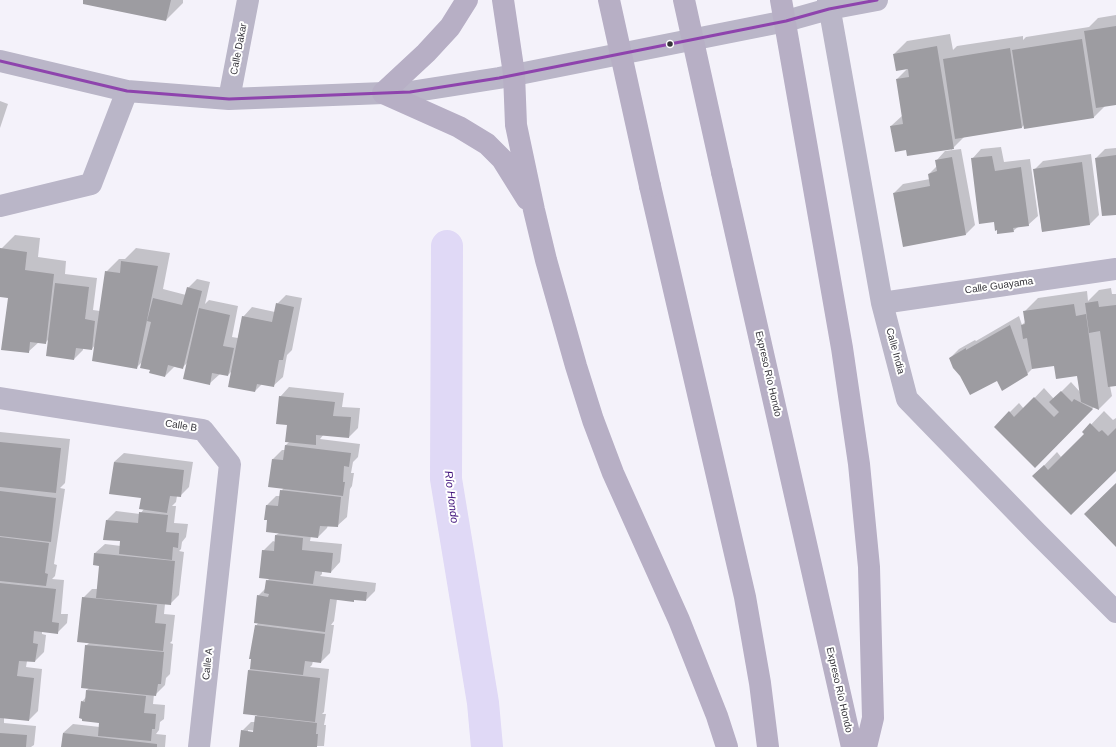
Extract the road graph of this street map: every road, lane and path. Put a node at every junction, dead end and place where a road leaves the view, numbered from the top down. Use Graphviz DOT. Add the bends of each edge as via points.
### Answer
graph roads {
  1 [pos="248,0"];
  2 [pos="467,0"];
  3 [pos="503,0"];
  4 [pos="609,0"];
  5 [pos="684,0"];
  6 [pos="877,0"];
  7 [pos="828,5"];
  8 [pos="783,10"];
  9 [pos="0,61"];
  10 [pos="514,74"];
  11 [pos="127,91"];
  12 [pos="383,93"];
  13 [pos="230,99"];
  14 [pos="0,206"];
  15 [pos="534,210"];
  16 [pos="1116,269"];
  17 [pos="882,302"];
  18 [pos="0,398"];
  19 [pos="217,580"];
  20 [pos="1116,612"];
  21 [pos="199,747"];
  22 [pos="727,747"];
  23 [pos="768,747"];
  24 [pos="852,747"];
  25 [pos="866,747"];
  1 -- 13 [label="street, Calle Dakar"];
  2 -- 12 [label="highway" via="450,27"];
  3 -- 10 [label="highway"];
  4 -- 23 [label="highway, bridge" via="745,597"];
  5 -- 24 [label="highway, Expreso Río Hondo, bridge"];
  6 -- 7 [label="street"];
  7 -- 8 [label="street"];
  7 -- 17 [label="street, Calle India"];
  8 -- 10 [label="street"];
  8 -- 25 [label="highway" via="842,348 859,464 869,567 873,694 873,718"];
  9 -- 11 [label="street"];
  10 -- 12 [label="street" via="410,92"];
  10 -- 15 [label="highway" via="516,125"];
  11 -- 13 [label="street"];
  11 -- 14 [label="street" via="91,184"];
  12 -- 13 [label="street"];
  12 -- 15 [label="highway" via="459,127 487,144 502,159"];
  15 -- 22 [label="highway" via="593,420 613,473 680,620"];
  16 -- 17 [label="street, Calle Guayama"];
  17 -- 20 [label="street, Calle India" via="908,399"];
  18 -- 19 [label="street, Calle B" via="203,430 230,464"];
  19 -- 21 [label="street, Calle A"];
}
